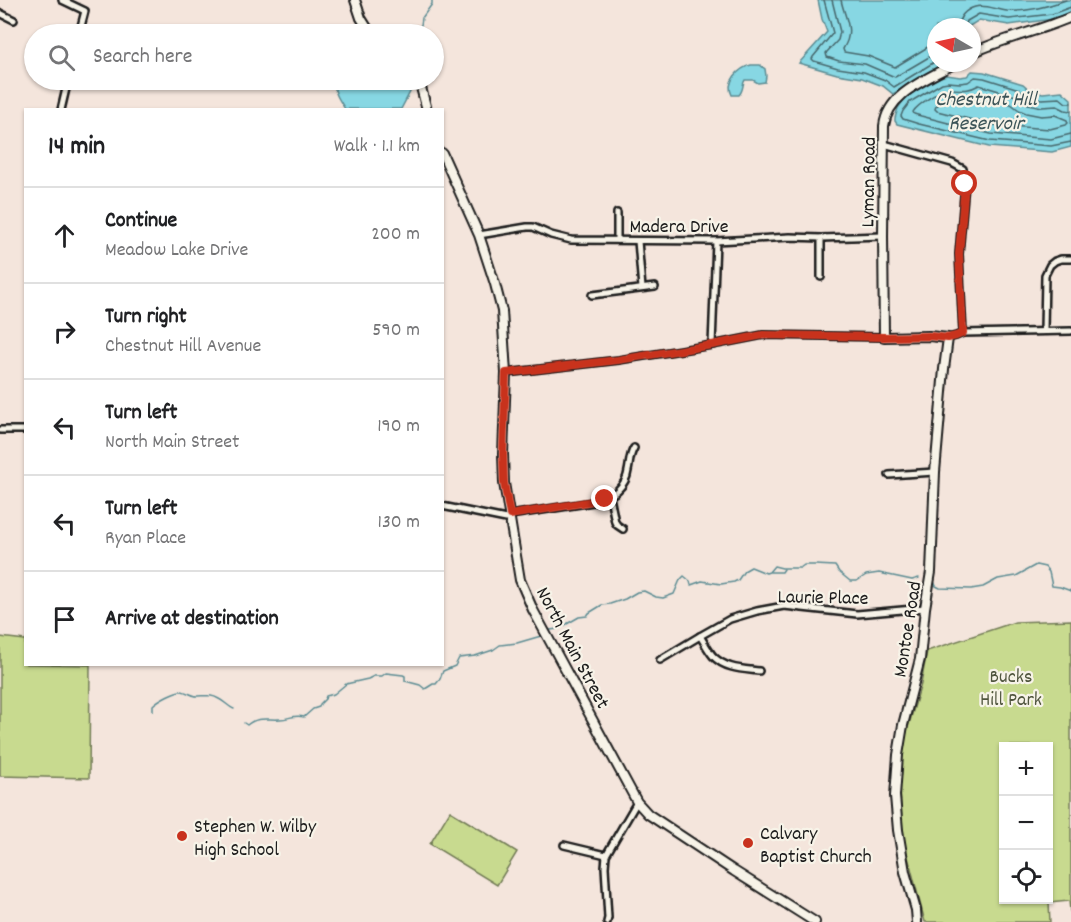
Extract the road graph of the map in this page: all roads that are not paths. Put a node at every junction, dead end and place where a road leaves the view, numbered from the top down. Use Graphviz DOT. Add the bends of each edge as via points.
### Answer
graph roads {
  1 [pos="62,0"];
  2 [pos="355,0"];
  3 [pos="0,13"];
  4 [pos="1071,17"];
  5 [pos="14,20"];
  6 [pos="82,24"];
  7 [pos="365,24"];
  8 [pos="981,49"];
  9 [pos="940,72"];
  10 [pos="66,90"];
  11 [pos="421,90"];
  12 [pos="62,108"];
  13 [pos="426,108"];
  14 [pos="884,144"];
  15 [pos="444,157"];
  16 [pos="617,213"];
  17 [pos="479,235"];
  18 [pos="883,236"];
  19 [pos="821,238"];
  20 [pos="617,240"];
  21 [pos="638,241"];
  22 [pos="716,241"];
  23 [pos="1071,259"];
  24 [pos="821,277"];
  25 [pos="655,287"];
  26 [pos="642,288"];
  27 [pos="591,295"];
  28 [pos="1044,331"];
  29 [pos="1071,331"];
  30 [pos="963,333"];
  31 [pos="884,337"];
  32 [pos="948,338"];
  33 [pos="712,345"];
  34 [pos="506,373"];
  35 [pos="0,430"];
  36 [pos="24,430"];
  37 [pos="634,448"];
  38 [pos="935,472"];
  39 [pos="890,475"];
  40 [pos="610,497"];
  41 [pos="444,506"];
  42 [pos="510,518"];
  43 [pos="623,529"];
  44 [pos="925,608"];
  45 [pos="700,636"];
  46 [pos="660,660"];
  47 [pos="759,671"];
  48 [pos="637,802"];
  49 [pos="564,845"];
  50 [pos="606,855"];
  51 [pos="607,922"];
  52 [pos="815,922"];
  53 [pos="917,922"];
  1 -- 6 [label="street" via="85,11"];
  2 -- 7 [label="street"];
  3 -- 5 [label="street"];
  4 -- 8 [label="street"];
  9 -- 14 [label="street, Lyman Road" via="892,104 885,119"];
  10 -- 12 [label="street"];
  11 -- 13 [label="street"];
  14 -- 18 [label="street, Lyman Road"];
  14 -- 30 [label="street" via="952,162 963,170 959,254"];
  15 -- 17 [label="street, North Main Street"];
  16 -- 20 [label="street"];
  17 -- 20 [label="street, Madera Drive" via="533,227 571,240"];
  17 -- 34 [label="street, North Main Street" via="502,312"];
  18 -- 19 [label="street, Madera Drive"];
  18 -- 31 [label="street, Lyman Road"];
  19 -- 22 [label="street, Madera Drive"];
  19 -- 24 [label="street"];
  20 -- 21 [label="street, Madera Drive"];
  21 -- 22 [label="street, Madera Drive"];
  21 -- 26 [label="street"];
  22 -- 33 [label="street"];
  23 -- 28 [label="street" via="1055,261 1045,275"];
  25 -- 26 [label="street"];
  26 -- 27 [label="street"];
  28 -- 29 [label="street"];
  28 -- 30 [label="street"];
  30 -- 32 [label="street"];
  31 -- 32 [label="street"];
  31 -- 33 [label="street" via="763,335"];
  32 -- 38 [label="street, Montoe Road"];
  33 -- 34 [label="street"];
  34 -- 42 [label="street, North Main Street" via="503,454"];
  35 -- 36 [label="street"];
  37 -- 40 [label="street" via="626,479"];
  38 -- 39 [label="street"];
  38 -- 44 [label="street, Montoe Road" via="931,572"];
  40 -- 42 [label="street"];
  40 -- 43 [label="street" via="615,522"];
  41 -- 42 [label="street"];
  42 -- 48 [label="street, North Main Street" via="520,580 533,610"];
  44 -- 45 [label="street, Laurie Place" via="856,614 784,606 730,619"];
  44 -- 53 [label="street, Montoe Road" via="920,659 898,755 895,796 905,872"];
  45 -- 46 [label="street, Laurie Place"];
  45 -- 47 [label="street" via="722,664"];
  48 -- 50 [label="street"];
  48 -- 52 [label="street, North Main Street" via="648,814"];
  49 -- 50 [label="street"];
  50 -- 51 [label="street"];
}
